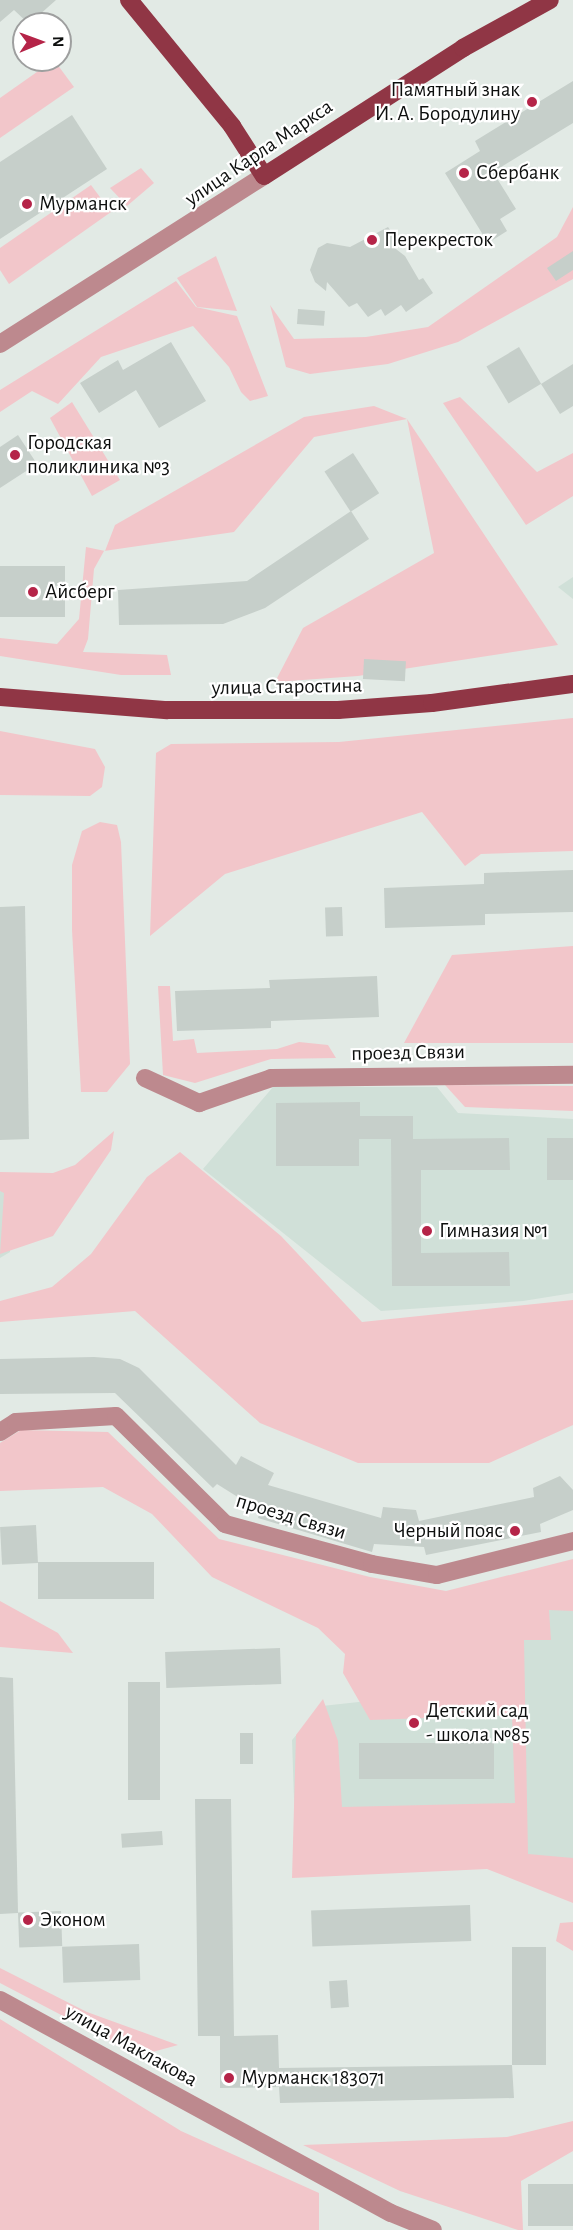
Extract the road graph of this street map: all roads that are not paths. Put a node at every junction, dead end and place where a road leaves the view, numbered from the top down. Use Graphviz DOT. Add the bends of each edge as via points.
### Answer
graph roads {
  1 [pos="129,0"];
  2 [pos="544,2"];
  3 [pos="264,176"];
  4 [pos="0,344"];
  5 [pos="573,684"];
  6 [pos="0,697"];
  7 [pos="573,1074"];
  8 [pos="145,1078"];
  9 [pos="0,1432"];
  10 [pos="573,1541"];
  11 [pos="0,2000"];
  12 [pos="434,2230"];
  1 -- 3 [label="main road" via="232,126"];
  2 -- 3 [label="main road, улица Карла Маркса" via="463,48"];
  3 -- 4 [label="street, улица Карла Маркса"];
  5 -- 6 [label="main road, улица Старостина" via="432,703 338,710 167,710"];
  7 -- 8 [label="street, проезд Связи" via="271,1078 199,1103"];
  9 -- 10 [label="street, проезд Связи" via="16,1422 116,1416 225,1524 372,1564 437,1575"];
  11 -- 12 [label="street, улица Маклакова" via="386,2210"];
}
